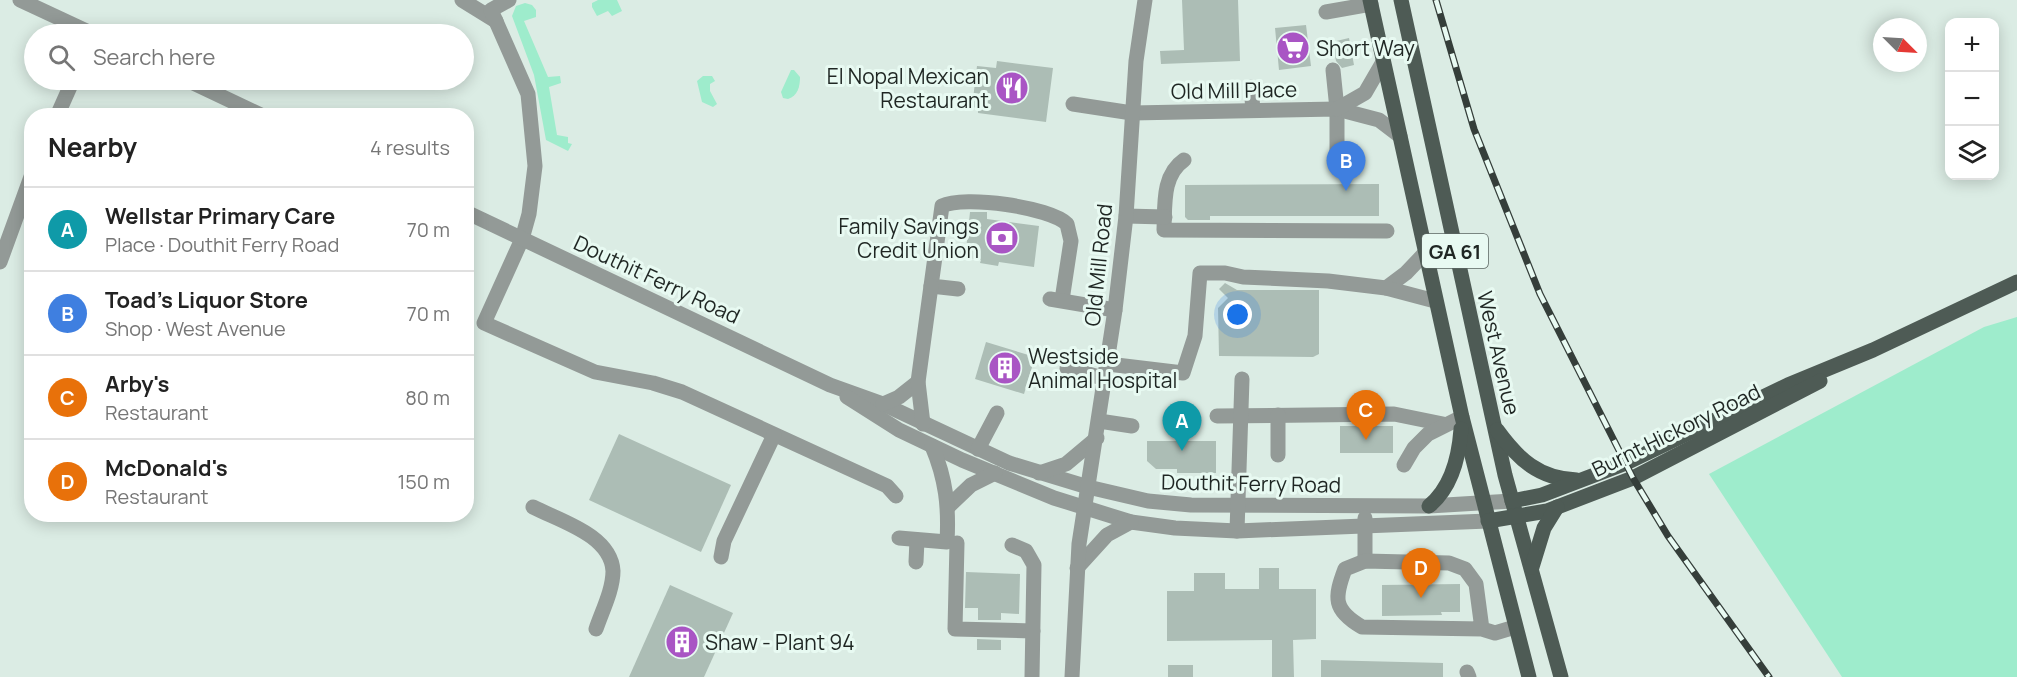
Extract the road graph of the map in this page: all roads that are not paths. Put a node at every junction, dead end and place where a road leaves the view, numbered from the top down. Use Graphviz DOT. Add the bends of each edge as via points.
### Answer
graph roads {
  1 [pos="20,0"];
  2 [pos="462,0"];
  3 [pos="509,0"];
  4 [pos="1145,0"];
  5 [pos="1401,0"];
  6 [pos="1371,2"];
  7 [pos="1326,12"];
  8 [pos="496,21"];
  9 [pos="72,24"];
  10 [pos="1383,62"];
  11 [pos="1333,70"];
  12 [pos="1251,87"];
  13 [pos="69,90"];
  14 [pos="208,90"];
  15 [pos="1073,104"];
  16 [pos="61,108"];
  17 [pos="246,108"];
  18 [pos="1337,109"];
  19 [pos="1253,110"];
  20 [pos="1132,112"];
  21 [pos="1400,136"];
  22 [pos="1337,159"];
  23 [pos="1184,160"];
  24 [pos="24,196"];
  25 [pos="474,216"];
  26 [pos="1126,216"];
  27 [pos="1165,217"];
  28 [pos="1387,231"];
  29 [pos="522,239"];
  30 [pos="1425,253"];
  31 [pos="0,262"];
  32 [pos="2017,282"];
  33 [pos="931,286"];
  34 [pos="1386,288"];
  35 [pos="958,289"];
  36 [pos="1435,301"];
  37 [pos="1115,310"];
  38 [pos="1873,350"];
  39 [pos="1067,368"];
  40 [pos="1107,371"];
  41 [pos="1242,380"];
  42 [pos="918,382"];
  43 [pos="830,385"];
  44 [pos="882,405"];
  45 [pos="997,413"];
  46 [pos="1278,415"];
  47 [pos="1217,416"];
  48 [pos="1241,416"];
  49 [pos="1414,417"];
  50 [pos="1462,417"];
  51 [pos="1099,421"];
  52 [pos="923,424"];
  53 [pos="1443,424"];
  54 [pos="1494,424"];
  55 [pos="1132,426"];
  56 [pos="774,435"];
  57 [pos="1096,438"];
  58 [pos="932,446"];
  59 [pos="1414,448"];
  60 [pos="978,449"];
  61 [pos="1278,455"];
  62 [pos="1404,465"];
  63 [pos="995,473"];
  64 [pos="1040,473"];
  65 [pos="1583,480"];
  66 [pos="1088,487"];
  67 [pos="896,496"];
  68 [pos="1512,501"];
  69 [pos="1484,503"];
  70 [pos="949,506"];
  71 [pos="1238,506"];
  72 [pos="1366,506"];
  73 [pos="1429,506"];
  74 [pos="533,507"];
  75 [pos="1557,507"];
  76 [pos="1085,509"];
  77 [pos="1517,517"];
  78 [pos="1488,521"];
  79 [pos="1131,522"];
  80 [pos="1365,528"];
  81 [pos="1238,531"];
  82 [pos="899,538"];
  83 [pos="917,540"];
  84 [pos="956,542"];
  85 [pos="1012,545"];
  86 [pos="721,557"];
  87 [pos="1365,561"];
  88 [pos="916,562"];
  89 [pos="1532,567"];
  90 [pos="1077,568"];
  91 [pos="1515,627"];
  92 [pos="596,629"];
  93 [pos="1482,629"];
  94 [pos="1033,631"];
  95 [pos="1032,677"];
  96 [pos="1072,677"];
  97 [pos="1529,677"];
  98 [pos="1561,677"];
  1 -- 9 [label="street"];
  2 -- 8 [label="street"];
  3 -- 8 [label="street" via="492,10"];
  4 -- 20 [label="street, Old Mill Road"];
  5 -- 54 [label="main road, West Avenue / GA 61"];
  6 -- 7 [label="street"];
  6 -- 10 [label="main road, GA 61"];
  8 -- 29 [label="street" via="528,94 535,166"];
  10 -- 18 [label="street, Old Mill Place" via="1365,93"];
  10 -- 21 [label="main road, GA 61"];
  11 -- 18 [label="street"];
  12 -- 19 [label="street"];
  13 -- 16 [label="street"];
  14 -- 17 [label="street"];
  15 -- 20 [label="street, Old Mill Place"];
  18 -- 19 [label="street, Old Mill Place"];
  18 -- 21 [label="street, Old Mill Place" via="1379,120"];
  18 -- 22 [label="street"];
  19 -- 20 [label="street, Old Mill Place"];
  20 -- 26 [label="street, Old Mill Road"];
  21 -- 30 [label="main road, GA 61"];
  23 -- 27 [label="street" via="1168,178"];
  24 -- 31 [label="street"];
  25 -- 29 [label="street, Douthit Ferry Road"];
  26 -- 27 [label="street"];
  26 -- 37 [label="street, Old Mill Road"];
  27 -- 28 [label="street" via="1164,230"];
  29 -- 43 [label="street, Douthit Ferry Road"];
  29 -- 56 [label="street" via="484,323 595,372 682,392"];
  30 -- 34 [label="street"];
  30 -- 36 [label="main road, GA 61"];
  32 -- 38 [label="main road, Burnt Hickory Road"];
  33 -- 35 [label="street"];
  33 -- 37 [label="street" via="942,206 969,201 1053,214 1067,224 1071,241 1056,300"];
  33 -- 42 [label="street"];
  34 -- 36 [label="street"];
  34 -- 40 [label="street" via="1200,273 1195,336 1183,373"];
  36 -- 50 [label="main road, GA 61"];
  37 -- 40 [label="street, Old Mill Road"];
  38 -- 65 [label="main road, Burnt Hickory Road"];
  38 -- 75 [label="main road, Burnt Hickory Road" via="1792,397 1633,478"];
  39 -- 40 [label="street"];
  40 -- 51 [label="street, Old Mill Road"];
  41 -- 48 [label="street"];
  42 -- 44 [label="street"];
  42 -- 52 [label="street"];
  43 -- 44 [label="street, Douthit Ferry Road"];
  43 -- 58 [label="street, Douthit Ferry Road" via="869,413"];
  44 -- 52 [label="street, Douthit Ferry Road"];
  45 -- 60 [label="street"];
  46 -- 48 [label="street"];
  46 -- 49 [label="street"];
  46 -- 61 [label="street"];
  47 -- 48 [label="street"];
  48 -- 71 [label="street"];
  49 -- 53 [label="street"];
  49 -- 59 [label="street"];
  50 -- 53 [label="street"];
  50 -- 69 [label="main road, GA 61"];
  50 -- 73 [label="main road" via="1454,468"];
  51 -- 55 [label="street"];
  51 -- 57 [label="street, Old Mill Road"];
  52 -- 60 [label="street, Douthit Ferry Road"];
  53 -- 59 [label="street"];
  54 -- 65 [label="main road" via="1516,454 1534,469 1560,479"];
  54 -- 68 [label="main road, West Avenue / GA 61"];
  56 -- 67 [label="street" via="887,486"];
  56 -- 86 [label="street" via="724,541"];
  57 -- 64 [label="street" via="1066,464"];
  57 -- 66 [label="street, Old Mill Road"];
  58 -- 63 [label="street, Douthit Ferry Road"];
  58 -- 70 [label="street" via="945,480"];
  59 -- 62 [label="street"];
  60 -- 64 [label="street, Douthit Ferry Road"];
  63 -- 70 [label="street" via="971,485"];
  63 -- 76 [label="street, Douthit Ferry Road"];
  64 -- 66 [label="street, Douthit Ferry Road"];
  65 -- 68 [label="main road, Burnt Hickory Road"];
  66 -- 71 [label="street, Douthit Ferry Road" via="1169,504"];
  66 -- 76 [label="street, Old Mill Road"];
  68 -- 69 [label="street, Douthit Ferry Road"];
  68 -- 77 [label="main road, West Avenue / GA 61"];
  69 -- 73 [label="street, Douthit Ferry Road"];
  69 -- 78 [label="main road, GA 61"];
  70 -- 84 [label="street"];
  71 -- 72 [label="street, Douthit Ferry Road"];
  71 -- 81 [label="street"];
  72 -- 73 [label="street, Douthit Ferry Road"];
  72 -- 80 [label="street"];
  74 -- 92 [label="street" via="590,535 608,552 613,570 611,586"];
  75 -- 77 [label="main road, Burnt Hickory Road"];
  75 -- 89 [label="main road"];
  76 -- 79 [label="street, Douthit Ferry Road"];
  76 -- 90 [label="street, Old Mill Road"];
  77 -- 78 [label="main road, Burnt Hickory Road"];
  77 -- 89 [label="main road, West Avenue / GA 61"];
  78 -- 80 [label="street, Douthit Ferry Road"];
  78 -- 91 [label="main road, GA 61"];
  79 -- 81 [label="street, Douthit Ferry Road"];
  79 -- 90 [label="street" via="1107,535"];
  80 -- 81 [label="street, Douthit Ferry Road"];
  80 -- 87 [label="street"];
  82 -- 83 [label="street"];
  83 -- 84 [label="street"];
  83 -- 88 [label="street"];
  84 -- 94 [label="street" via="955,629"];
  85 -- 94 [label="street" via="1026,551 1034,565"];
  87 -- 93 [label="street" via="1449,563 1466,569 1476,584"];
  87 -- 93 [label="street" via="1345,569 1337,603 1345,617 1362,627"];
  89 -- 98 [label="main road, West Avenue / GA 61"];
  90 -- 96 [label="street, Old Mill Road"];
  91 -- 93 [label="street" via="1495,633"];
  91 -- 97 [label="main road, GA 61"];
  94 -- 95 [label="street"];
}
